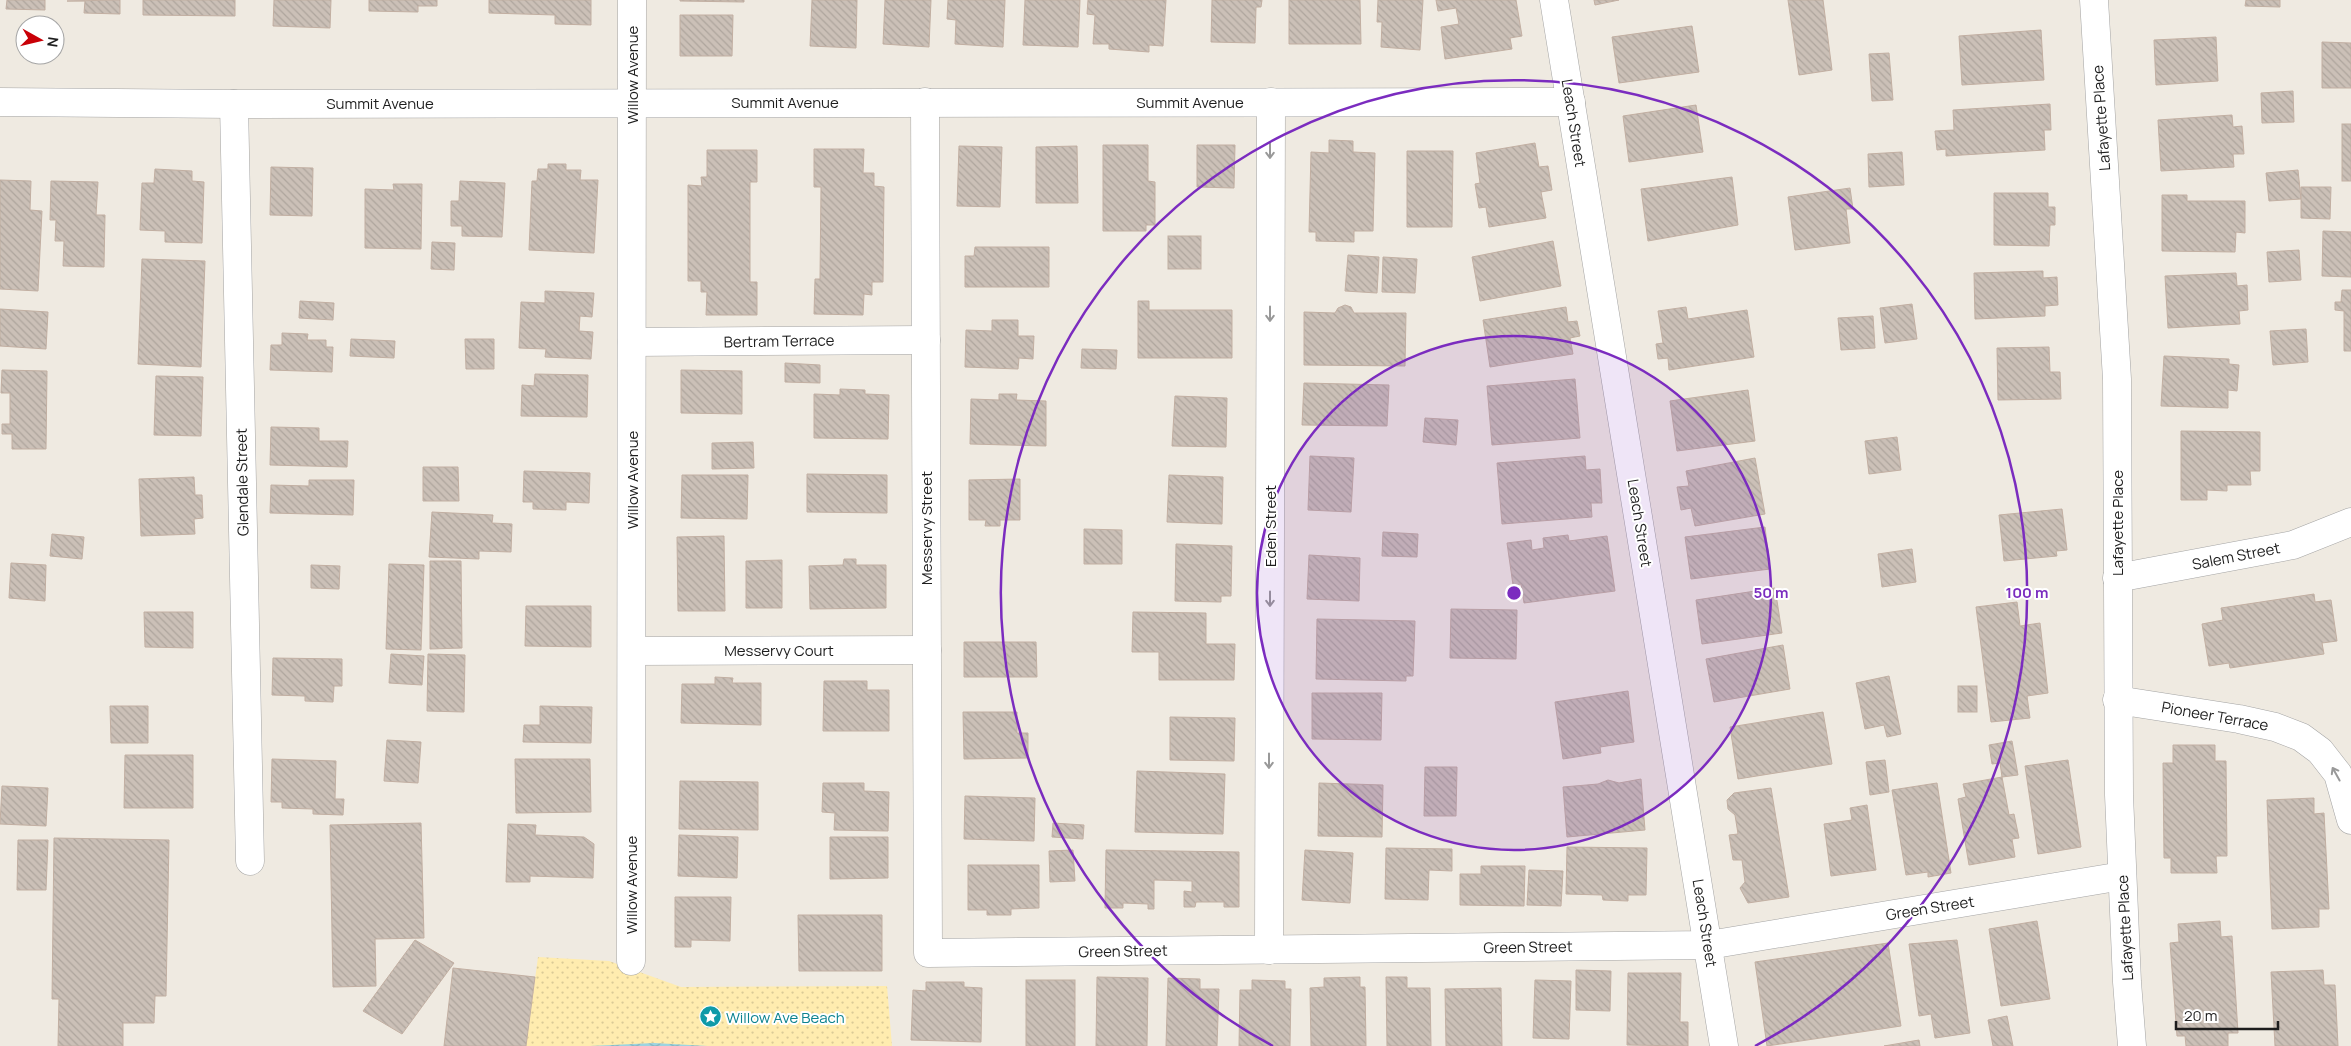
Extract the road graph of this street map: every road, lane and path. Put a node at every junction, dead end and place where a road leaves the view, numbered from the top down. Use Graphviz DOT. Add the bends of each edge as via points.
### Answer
graph roads {
  1 [pos="632,0"];
  2 [pos="1554,0"];
  3 [pos="2094,0"];
  4 [pos="0,102"];
  5 [pos="633,102"];
  6 [pos="925,102"];
  7 [pos="1271,102"];
  8 [pos="1571,102"];
  9 [pos="234,104"];
  10 [pos="926,340"];
  11 [pos="632,342"];
  12 [pos="2351,522"];
  13 [pos="2117,578"];
  14 [pos="926,650"];
  15 [pos="632,652"];
  16 [pos="2118,700"];
  17 [pos="2351,820"];
  18 [pos="250,861"];
  19 [pos="2122,876"];
  20 [pos="1709,945"];
  21 [pos="1269,950"];
  22 [pos="928,953"];
  23 [pos="631,961"];
  24 [pos="1724,1046"];
  25 [pos="2132,1046"];
  1 -- 5 [label="street, Willow Avenue"];
  2 -- 8 [label="street, Leach Street"];
  3 -- 13 [label="street, Lafayette Place" via="2117,379"];
  4 -- 9 [label="street, Summit Avenue"];
  5 -- 6 [label="street, Summit Avenue"];
  5 -- 9 [label="street, Summit Avenue"];
  5 -- 11 [label="street, Willow Avenue"];
  6 -- 7 [label="street, Summit Avenue"];
  6 -- 10 [label="street, Messervy Street"];
  7 -- 8 [label="street, Summit Avenue"];
  7 -- 21 [label="street, Eden Street, one-way"];
  8 -- 20 [label="street, Leach Street"];
  9 -- 18 [label="street, Glendale Street"];
  10 -- 11 [label="street, Bertram Terrace"];
  10 -- 14 [label="street, Messervy Street"];
  11 -- 15 [label="street, Willow Avenue"];
  12 -- 13 [label="street, Salem Street" via="2293,545"];
  13 -- 16 [label="street, Lafayette Place"];
  14 -- 15 [label="street, Messervy Court"];
  14 -- 22 [label="street, Messervy Street"];
  15 -- 23 [label="street, Willow Avenue"];
  17 -- 16 [label="street, Pioneer Terrace, one-way" via="2338,774 2320,751 2301,737 2276,727 2239,719"];
  16 -- 19 [label="street, Lafayette Place"];
  19 -- 20 [label="street, Green Street"];
  19 -- 25 [label="street, Lafayette Place"];
  20 -- 21 [label="street, Green Street"];
  20 -- 24 [label="street, Leach Street"];
  21 -- 22 [label="street, Green Street"];
}
